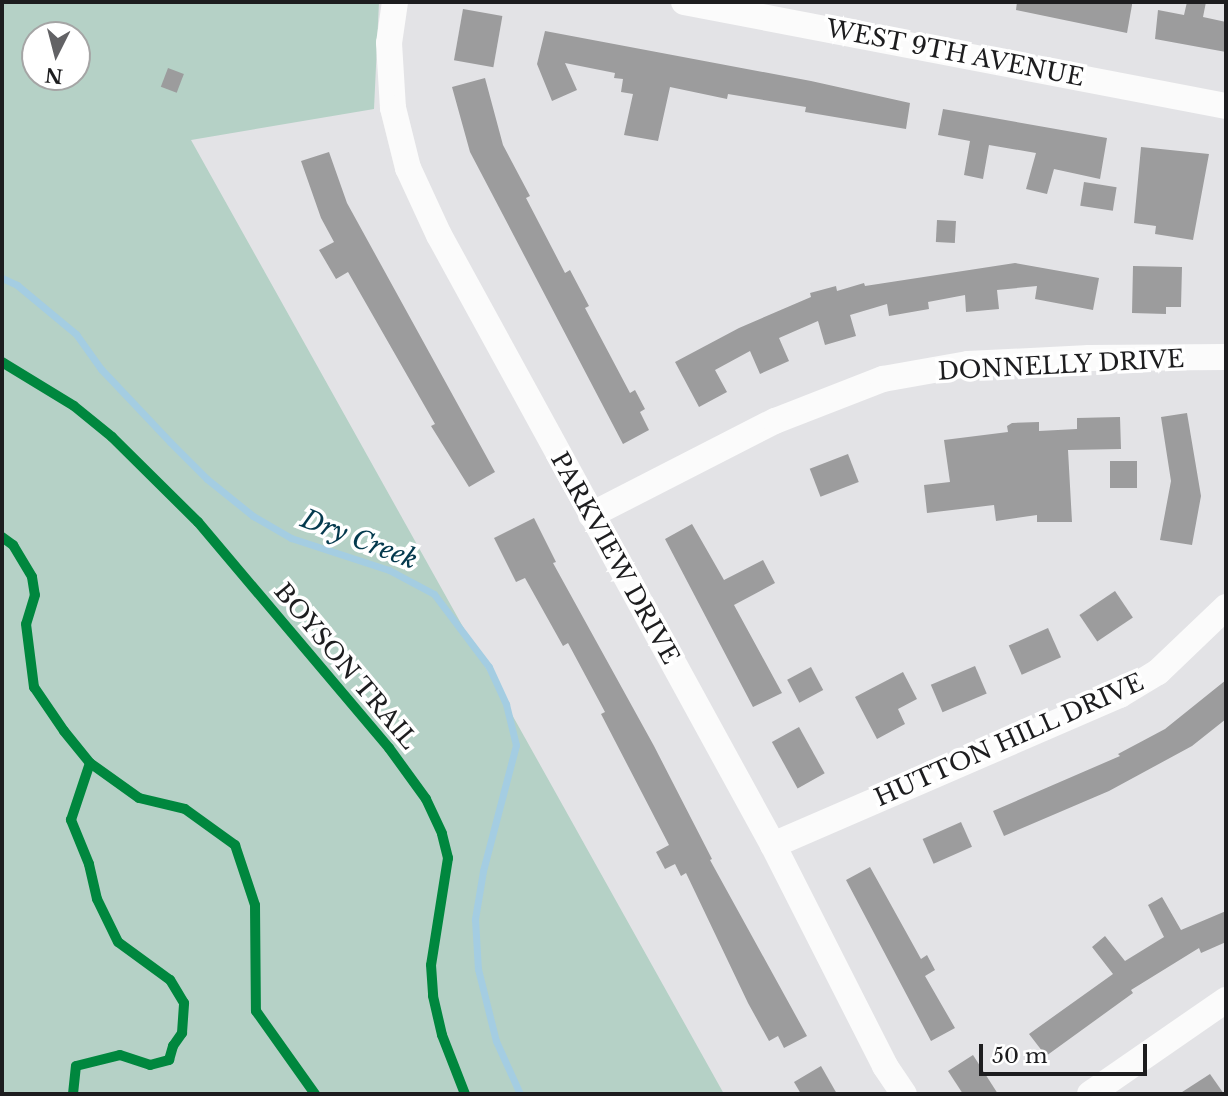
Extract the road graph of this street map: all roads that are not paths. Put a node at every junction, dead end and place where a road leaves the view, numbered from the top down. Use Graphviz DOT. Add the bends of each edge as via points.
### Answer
graph roads {
  1 [pos="395,2"];
  2 [pos="684,2"];
  3 [pos="1226,106"];
  4 [pos="1226,357"];
  5 [pos="591,515"];
  6 [pos="1226,607"];
  7 [pos="772,845"];
  8 [pos="1226,1000"];
  9 [pos="904,1094"];
  10 [pos="1090,1094"];
  1 -- 5 [label="street, PARKVIEW DRIVE" via="389,43 393,108 408,168 439,235"];
  2 -- 3 [label="street, WEST 9TH AVENUE"];
  4 -- 5 [label="street, DONNELLY DRIVE" via="968,364 883,379 775,421"];
  5 -- 7 [label="street, PARKVIEW DRIVE"];
  6 -- 7 [label="street, HUTTON HILL DRIVE" via="1158,672 1120,695"];
  7 -- 9 [label="street, PARKVIEW DRIVE" via="885,1066"];
  8 -- 10 [label="street"];
}
